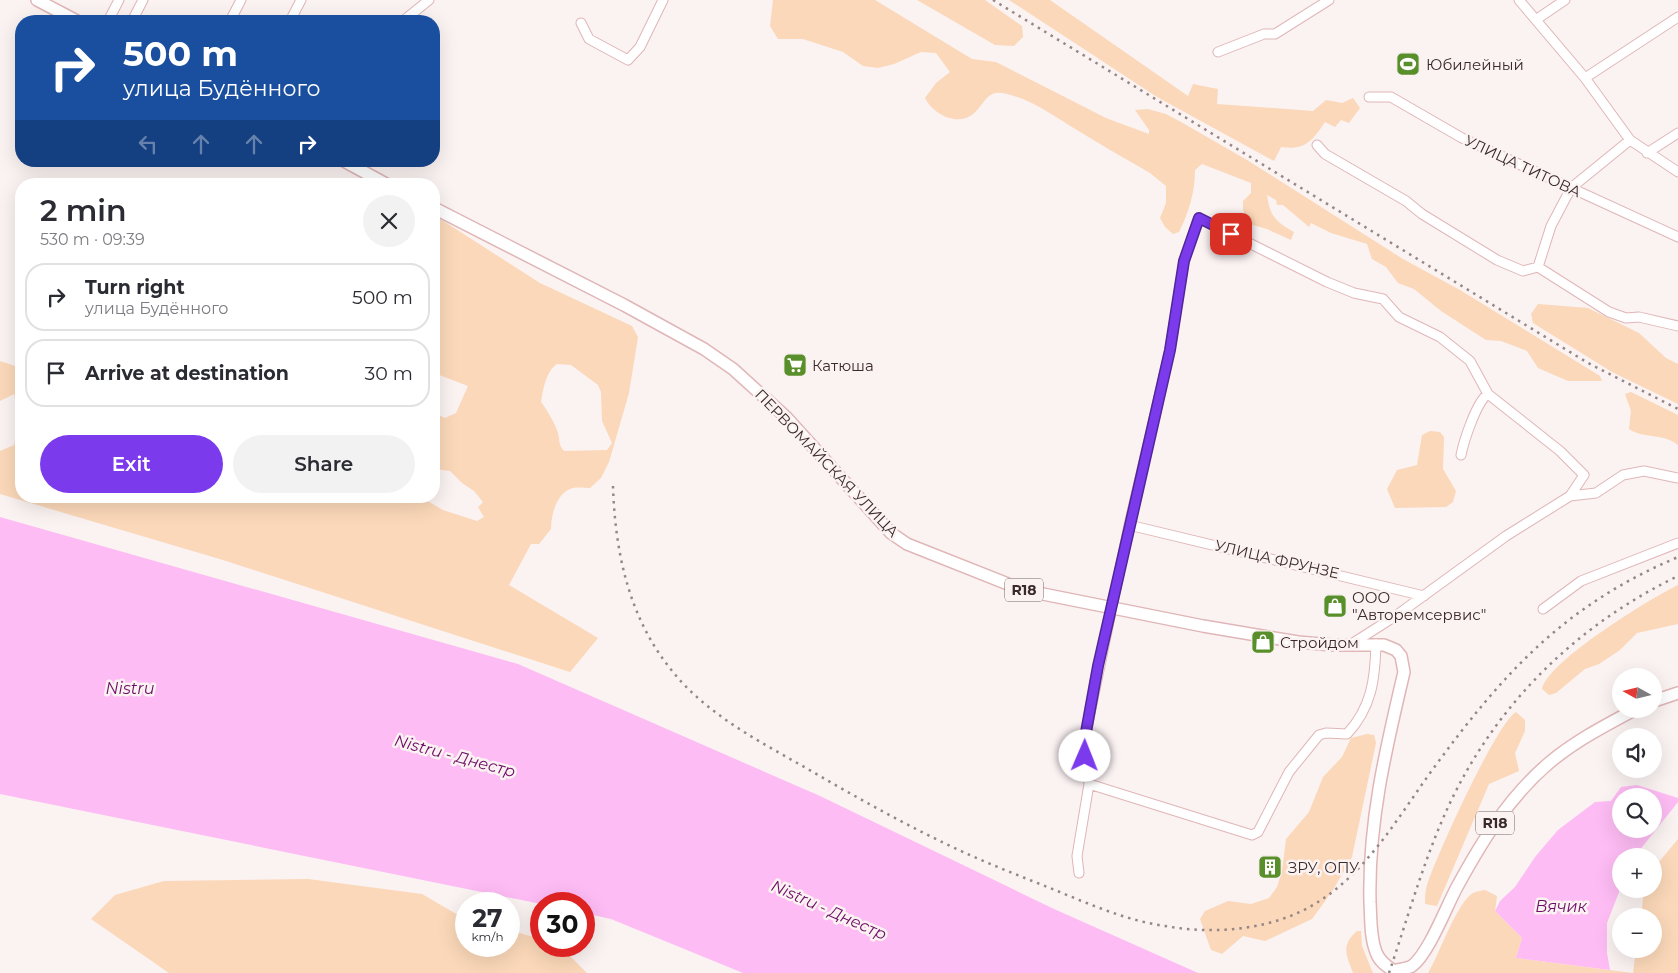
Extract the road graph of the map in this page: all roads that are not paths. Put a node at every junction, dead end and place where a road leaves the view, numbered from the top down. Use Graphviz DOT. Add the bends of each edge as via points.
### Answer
graph roads {
  1 [pos="37,0"];
  2 [pos="119,0"];
  3 [pos="143,0"];
  4 [pos="241,0"];
  5 [pos="301,0"];
  6 [pos="429,0"];
  7 [pos="663,0"];
  8 [pos="1329,0"];
  9 [pos="1519,0"];
  10 [pos="1565,0"];
  11 [pos="66,15"];
  12 [pos="111,15"];
  13 [pos="135,15"];
  14 [pos="233,15"];
  15 [pos="293,15"];
  16 [pos="410,15"];
  17 [pos="1678,17"];
  18 [pos="1537,19"];
  19 [pos="581,23"];
  20 [pos="1218,52"];
  21 [pos="1585,78"];
  22 [pos="1369,97"];
  23 [pos="1678,133"];
  24 [pos="1630,140"];
  25 [pos="1317,145"];
  26 [pos="1647,153"];
  27 [pos="355,167"];
  28 [pos="1678,172"];
  29 [pos="375,178"];
  30 [pos="1571,188"];
  31 [pos="440,211"];
  32 [pos="1678,237"];
  33 [pos="1538,267"];
  34 [pos="1678,326"];
  35 [pos="1488,394"];
  36 [pos="1461,455"];
  37 [pos="1678,478"];
  38 [pos="1570,496"];
  39 [pos="1129,525"];
  40 [pos="1678,543"];
  41 [pos="1424,596"];
  42 [pos="1112,608"];
  43 [pos="1542,609"];
  44 [pos="1376,644"];
  45 [pos="1349,645"];
  46 [pos="1678,693"];
  47 [pos="1662,698"];
  48 [pos="1619,718"];
  49 [pos="1088,784"];
  50 [pos="1079,873"];
  1 -- 11 [label="main road"];
  2 -- 12 [label="street"];
  3 -- 13 [label="street"];
  4 -- 14 [label="street"];
  5 -- 15 [label="street"];
  6 -- 16 [label="street"];
  7 -- 19 [label="street" via="640,47 628,60 589,39"];
  8 -- 20 [label="street" via="1275,34 1264,34"];
  9 -- 18 [label="street"];
  10 -- 18 [label="street"];
  17 -- 21 [label="street"];
  18 -- 21 [label="street"];
  21 -- 24 [label="street"];
  22 -- 30 [label="street, УЛИЦА ТИТОВА" via="1391,97 1462,138"];
  23 -- 26 [label="street"];
  24 -- 26 [label="street"];
  24 -- 30 [label="street"];
  25 -- 33 [label="street" via="1325,154 1498,260 1523,271"];
  26 -- 28 [label="street"];
  27 -- 29 [label="main road"];
  30 -- 32 [label="street, УЛИЦА ТИТОВА"];
  30 -- 33 [label="street" via="1551,226"];
  31 -- 42 [label="main road, ПЕРВОМАЙСКАЯ УЛИЦА / R18" via="624,305 704,349 733,369 786,417 891,533 907,544 1023,590"];
  33 -- 34 [label="street" via="1609,312"];
  35 -- 36 [label="street" via="1482,398 1465,435"];
  35 -- 38 [label="street" via="1560,451 1584,475"];
  35 -- 39 [label="street" via="1470,361 1440,336 1399,317 1383,299 1354,293 1327,282 1199,218 1184,261 1170,350"];
  37 -- 38 [label="street" via="1644,471 1624,476 1596,492"];
  38 -- 41 [label="street" via="1506,536"];
  39 -- 41 [label="street, УЛИЦА ФРУНЗЕ"];
  39 -- 42 [label="street"];
  40 -- 43 [label="street" via="1581,581"];
  41 -- 45 [label="street"];
  42 -- 45 [label="main road, ПЕРВОМАЙСКАЯ УЛИЦА / R18" via="1298,642"];
  42 -- 49 [label="street" via="1084,743"];
  44 -- 45 [label="main road, ПЕРВОМАЙСКАЯ УЛИЦА / R18"];
  44 -- 48 [label="main road, ПЕРВОМАЙСКАЯ УЛИЦА / R18" via="1396,650 1404,664 1382,769 1369,858 1375,952 1382,963 1394,971 1411,966 1423,953 1496,820 1522,789 1550,762"];
  44 -- 49 [label="street" via="1375,677 1369,700 1356,724 1347,734 1319,735 1289,772 1258,832 1252,835"];
  46 -- 47 [label="main road"];
  49 -- 50 [label="street" via="1077,856"];
}
